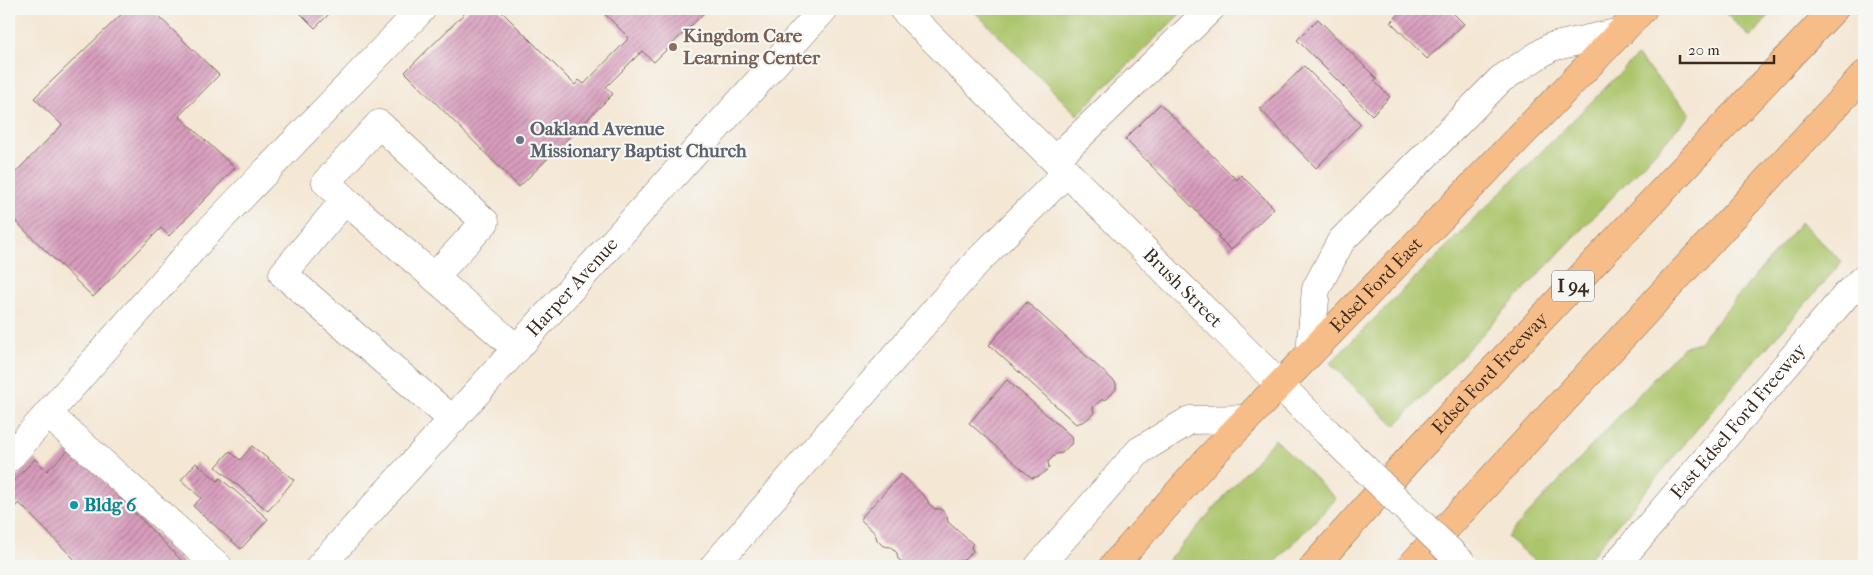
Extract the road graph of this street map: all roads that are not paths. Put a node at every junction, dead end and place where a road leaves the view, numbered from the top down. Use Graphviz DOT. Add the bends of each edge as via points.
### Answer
graph roads {
  1 [pos="422,9"];
  2 [pos="824,9"];
  3 [pos="903,9"];
  4 [pos="1210,9"];
  5 [pos="1642,9"];
  6 [pos="1834,9"];
  7 [pos="1621,32"];
  8 [pos="1864,75"];
  9 [pos="1061,166"];
  10 [pos="344,200"];
  11 [pos="434,277"];
  12 [pos="1864,278"];
  13 [pos="517,349"];
  14 [pos="1310,352"];
  15 [pos="1280,384"];
  16 [pos="48,414"];
  17 [pos="1246,419"];
  18 [pos="453,420"];
  19 [pos="9,458"];
  20 [pos="218,566"];
  21 [pos="320,566"];
  22 [pos="714,566"];
  23 [pos="1039,566"];
  24 [pos="1114,566"];
  25 [pos="1314,566"];
  26 [pos="1411,566"];
  27 [pos="1465,566"];
  28 [pos="1615,566"];
  1 -- 16 [label="street" via="203,237"];
  2 -- 13 [label="street, Harper Avenue"];
  3 -- 9 [label="street, Brush Street"];
  4 -- 9 [label="street"];
  5 -- 7 [label="main road, Edsel Ford East"];
  6 -- 25 [label="main road, Edsel Ford Freeway / I 94" via="1409,460"];
  7 -- 14 [label="main road, Edsel Ford East"];
  7 -- 14 [label="street" via="1551,47 1501,79 1341,241 1316,289"];
  8 -- 26 [label="main road"];
  9 -- 15 [label="street, Brush Street"];
  9 -- 22 [label="street"];
  10 -- 11 [label="street"];
  10 -- 11 [label="street" via="326,182 379,124 485,222"];
  10 -- 18 [label="street" via="283,274"];
  11 -- 13 [label="street"];
  12 -- 28 [label="street, East Edsel Ford Freeway"];
  13 -- 18 [label="street, Harper Avenue"];
  14 -- 15 [label="main road, Edsel Ford East"];
  15 -- 17 [label="main road, Edsel Ford East"];
  15 -- 27 [label="street, Brush Street, bridge"];
  16 -- 19 [label="street"];
  16 -- 20 [label="street"];
  17 -- 23 [label="street" via="1190,420 1139,451"];
  17 -- 24 [label="main road, Edsel Ford East"];
  18 -- 21 [label="street, Harper Avenue"];
}
